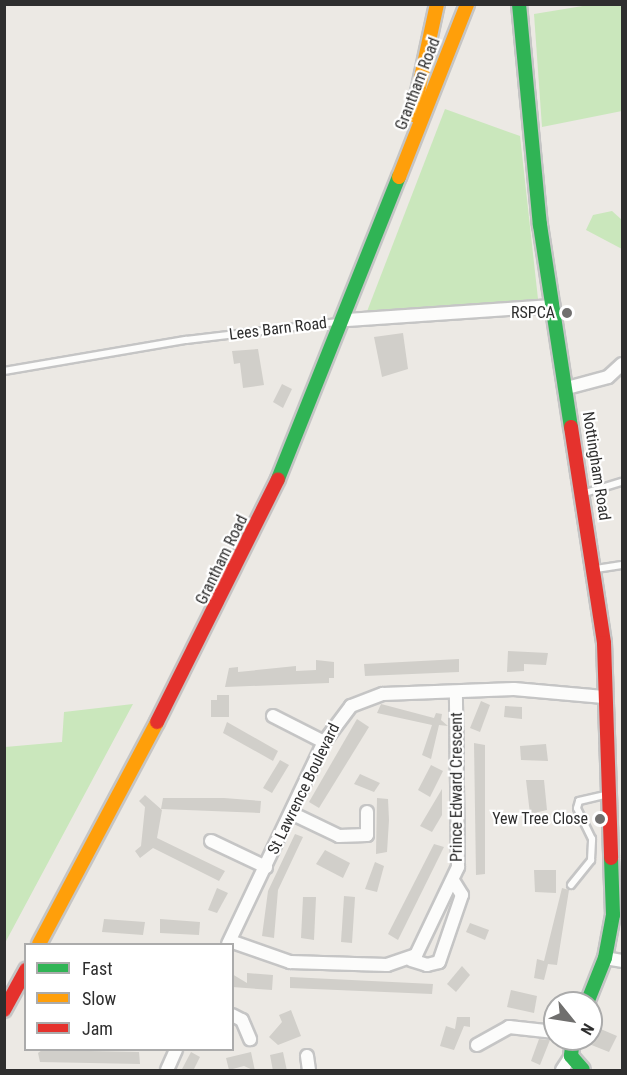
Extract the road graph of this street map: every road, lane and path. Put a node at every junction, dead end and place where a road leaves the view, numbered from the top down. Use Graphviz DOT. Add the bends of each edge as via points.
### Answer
graph roads {
  1 [pos="437,4"];
  2 [pos="447,4"];
  3 [pos="467,4"];
  4 [pos="519,4"];
  5 [pos="417,91"];
  6 [pos="401,175"];
  7 [pos="554,306"];
  8 [pos="346,320"];
  9 [pos="622,364"];
  10 [pos="4,371"];
  11 [pos="567,388"];
  12 [pos="622,482"];
  13 [pos="584,493"];
  14 [pos="622,565"];
  15 [pos="595,569"];
  16 [pos="456,692"];
  17 [pos="604,697"];
  18 [pos="273,716"];
  19 [pos="324,742"];
  20 [pos="605,795"];
  21 [pos="367,812"];
  22 [pos="291,813"];
  23 [pos="210,841"];
  24 [pos="266,867"];
  25 [pos="454,882"];
  26 [pos="571,885"];
  27 [pos="618,897"];
  28 [pos="40,943"];
  29 [pos="229,943"];
  30 [pos="234,945"];
  31 [pos="605,958"];
  32 [pos="411,960"];
  33 [pos="622,961"];
  34 [pos="24,974"];
  35 [pos="592,991"];
  36 [pos="4,1010"];
  37 [pos="234,1016"];
  38 [pos="543,1031"];
  39 [pos="250,1039"];
  40 [pos="477,1045"];
  41 [pos="176,1051"];
  42 [pos="572,1051"];
  43 [pos="308,1056"];
  44 [pos="571,1056"];
  45 [pos="167,1071"];
  46 [pos="309,1071"];
  47 [pos="562,1071"];
  48 [pos="583,1071"];
  1 -- 5 [label="main road, Grantham Road"];
  2 -- 5 [label="main road" via="432,68"];
  3 -- 6 [label="main road, Grantham Road"];
  4 -- 7 [label="main road, Nottingham Road" via="540,225"];
  5 -- 6 [label="main road, Grantham Road"];
  6 -- 8 [label="main road, Grantham Road"];
  7 -- 8 [label="street, Lees Barn Road"];
  7 -- 11 [label="main road, Nottingham Road"];
  8 -- 10 [label="lane, Lees Barn Road" via="186,340"];
  8 -- 28 [label="main road, Grantham Road" via="227,589"];
  9 -- 11 [label="street" via="608,377"];
  11 -- 13 [label="main road, Nottingham Road"];
  12 -- 13 [label="lane"];
  13 -- 15 [label="main road, Nottingham Road"];
  14 -- 15 [label="lane"];
  15 -- 17 [label="main road, Nottingham Road"];
  16 -- 17 [label="street, St Lawrence Boulevard" via="514,689"];
  16 -- 19 [label="street, St Lawrence Boulevard" via="382,694 361,700 344,713"];
  16 -- 25 [label="street, Prince Edward Crescent" via="460,848"];
  17 -- 20 [label="main road, Nottingham Road"];
  18 -- 19 [label="street"];
  19 -- 22 [label="street, St Lawrence Boulevard"];
  20 -- 26 [label="lane" via="579,801 577,808 592,839 591,860"];
  20 -- 27 [label="main road, Nottingham Road"];
  21 -- 22 [label="street" via="367,835 339,836"];
  22 -- 24 [label="street, St Lawrence Boulevard"];
  23 -- 24 [label="street"];
  24 -- 29 [label="street, St Lawrence Boulevard"];
  25 -- 32 [label="street, Prince Edward Crescent" via="422,947"];
  25 -- 32 [label="street, Prince Edward Crescent" via="462,895 439,962 427,965"];
  27 -- 31 [label="main road, Nottingham Road"];
  30 -- 32 [label="street, Prince Edward Crescent" via="290,962 387,965"];
  31 -- 33 [label="street"];
  31 -- 35 [label="main road, Nottingham Road"];
  34 -- 36 [label="main road"];
  37 -- 39 [label="street" via="242,1020"];
  38 -- 40 [label="street" via="509,1027"];
  41 -- 45 [label="street"];
  42 -- 44 [label="main road"];
  43 -- 46 [label="street"];
  44 -- 47 [label="street"];
  44 -- 48 [label="main road"];
}
